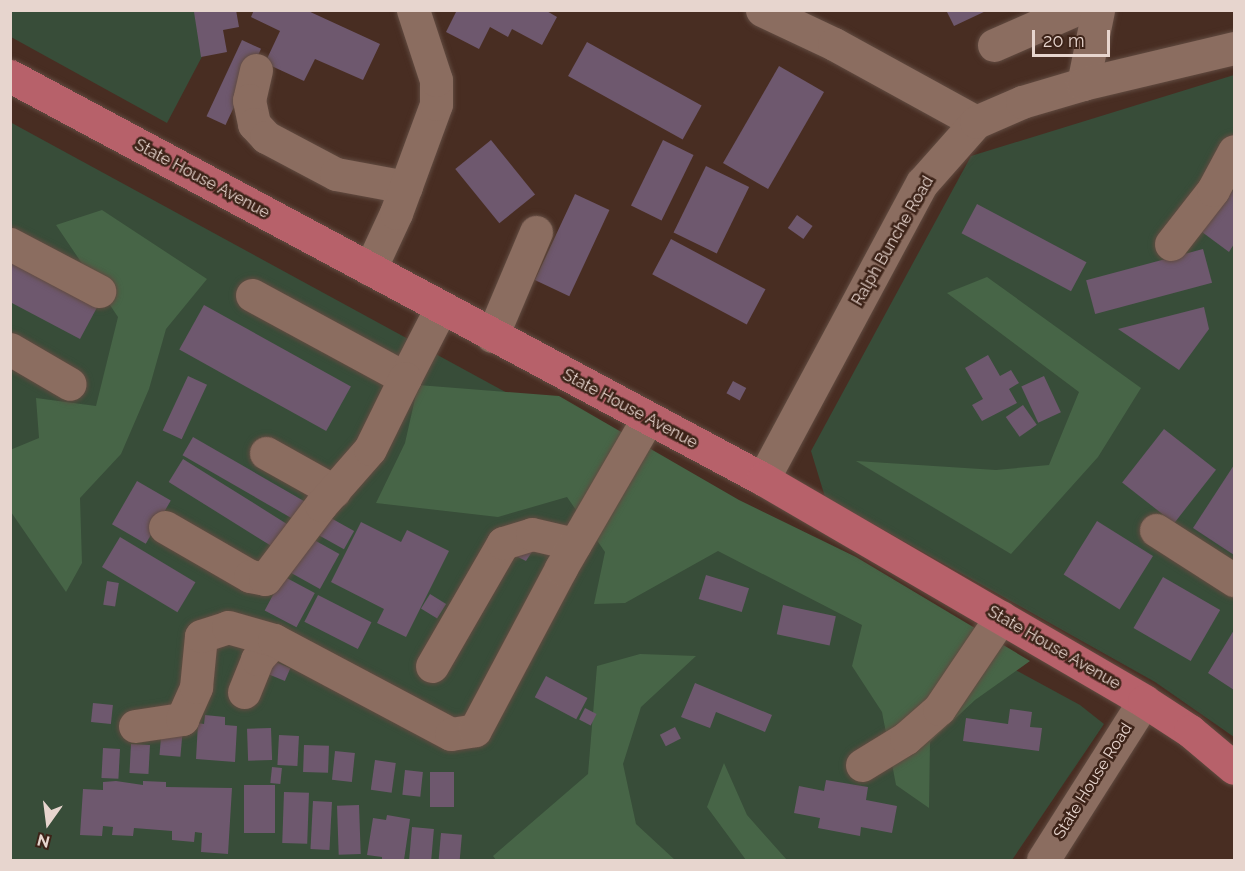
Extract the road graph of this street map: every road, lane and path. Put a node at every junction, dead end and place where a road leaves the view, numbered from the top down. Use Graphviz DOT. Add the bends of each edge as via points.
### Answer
graph roads {
  1 [pos="413,10"];
  2 [pos="762,10"];
  3 [pos="1074,10"];
  4 [pos="1098,10"];
  5 [pos="994,45"];
  6 [pos="1234,48"];
  7 [pos="256,69"];
  8 [pos="10,76"];
  9 [pos="1083,84"];
  10 [pos="976,122"];
  11 [pos="1234,151"];
  12 [pos="406,187"];
  13 [pos="536,232"];
  14 [pos="10,244"];
  15 [pos="1171,244"];
  16 [pos="370,269"];
  17 [pos="99,291"];
  18 [pos="252,296"];
  19 [pos="441,308"];
  20 [pos="492,336"];
  21 [pos="10,349"];
  22 [pos="405,378"];
  23 [pos="70,384"];
  24 [pos="648,418"];
  25 [pos="266,453"];
  26 [pos="763,479"];
  27 [pos="334,491"];
  28 [pos="165,527"];
  29 [pos="1156,530"];
  30 [pos="575,544"];
  31 [pos="1234,580"];
  32 [pos="1001,617"];
  33 [pos="274,640"];
  34 [pos="432,666"];
  35 [pos="244,692"];
  36 [pos="1144,701"];
  37 [pos="135,726"];
  38 [pos="862,765"];
  39 [pos="1234,768"];
  40 [pos="1043,861"];
  1 -- 12 [label="street" via="436,80 436,104"];
  2 -- 10 [label="street" via="834,44"];
  3 -- 5 [label="street"];
  4 -- 9 [label="street"];
  6 -- 9 [label="street, Ralph Bunche Road"];
  7 -- 12 [label="street" via="249,100 254,124 266,137 336,174"];
  8 -- 16 [label="main road, State House Avenue"];
  9 -- 10 [label="street, Ralph Bunche Road" via="1022,102"];
  10 -- 26 [label="street, Ralph Bunche Road" via="922,183"];
  11 -- 15 [label="street" via="1213,190"];
  12 -- 16 [label="street"];
  13 -- 20 [label="street"];
  14 -- 17 [label="street"];
  16 -- 19 [label="main road, State House Avenue"];
  18 -- 22 [label="street"];
  19 -- 20 [label="main road, State House Avenue"];
  19 -- 22 [label="street"];
  20 -- 24 [label="main road, State House Avenue"];
  21 -- 23 [label="street"];
  22 -- 27 [label="street" via="370,448"];
  24 -- 26 [label="main road, State House Avenue"];
  24 -- 30 [label="street"];
  25 -- 27 [label="street"];
  26 -- 32 [label="main road, State House Avenue"];
  27 -- 28 [label="street" via="265,579 250,576"];
  29 -- 31 [label="street"];
  30 -- 33 [label="street" via="475,730 451,734"];
  30 -- 34 [label="street" via="532,534 503,543"];
  32 -- 36 [label="main road, State House Avenue"];
  32 -- 38 [label="street" via="939,709 906,738"];
  33 -- 35 [label="street" via="257,659"];
  33 -- 37 [label="street" via="228,627 201,636 196,687 182,719"];
  36 -- 39 [label="main road, State House Avenue" via="1190,731"];
  36 -- 40 [label="street, State House Road"];
}
